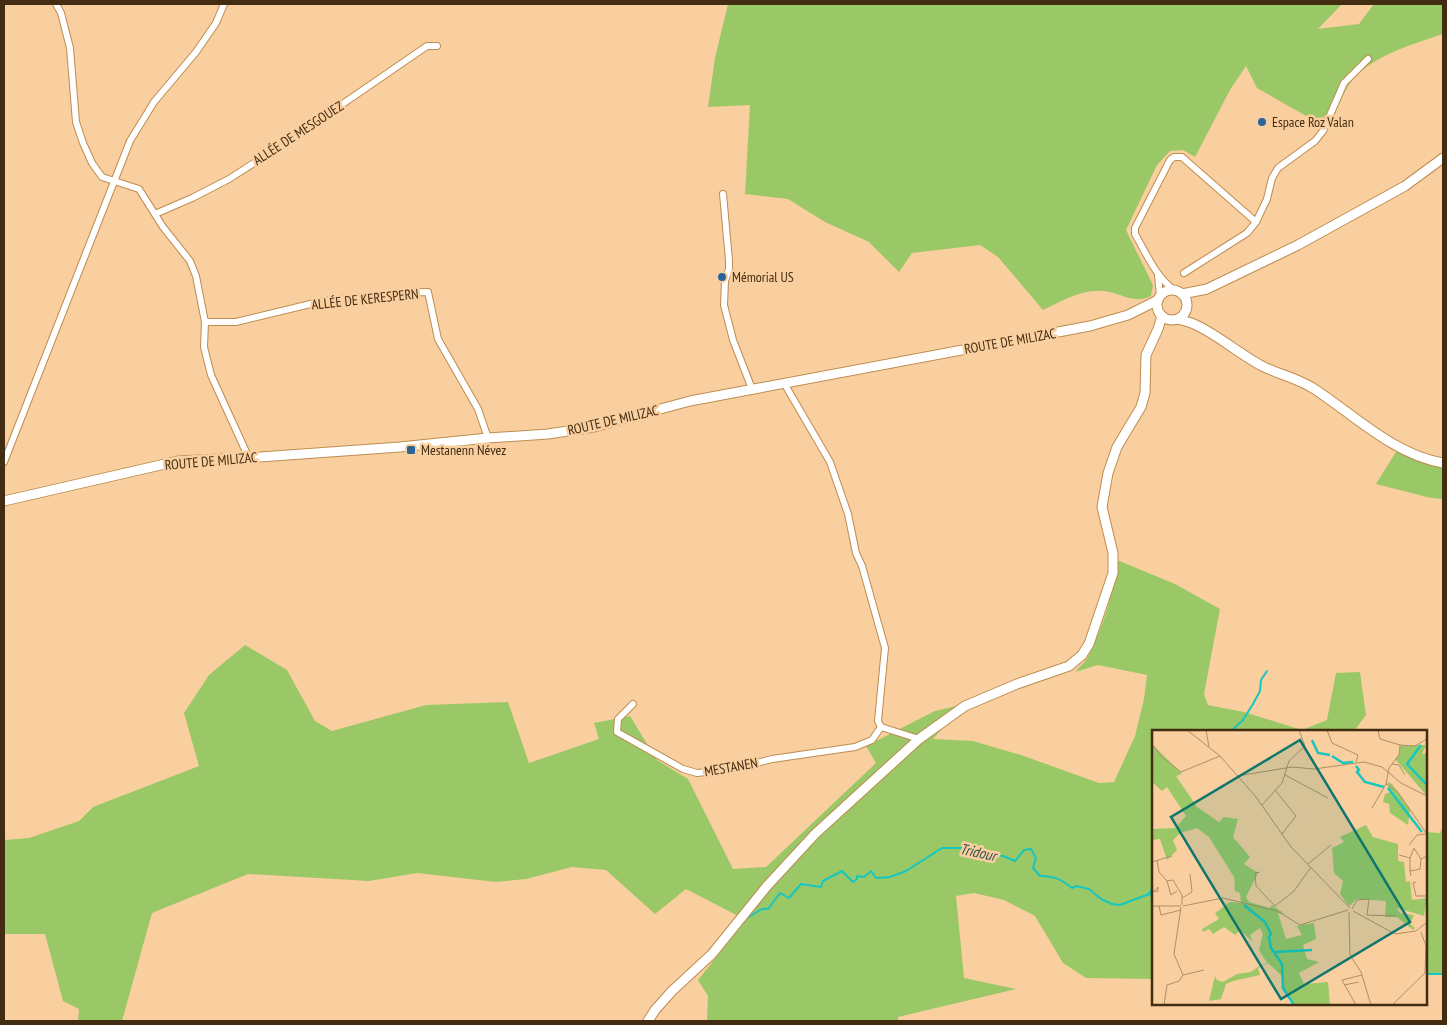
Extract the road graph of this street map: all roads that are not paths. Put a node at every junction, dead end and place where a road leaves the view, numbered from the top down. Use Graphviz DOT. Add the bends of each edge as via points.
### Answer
graph roads {
  1 [pos="56,4"];
  2 [pos="224,4"];
  3 [pos="437,46"];
  4 [pos="1368,59"];
  5 [pos="1443,158"];
  6 [pos="113,181"];
  7 [pos="723,194"];
  8 [pos="155,214"];
  9 [pos="1256,222"];
  10 [pos="1184,273"];
  11 [pos="1158,274"];
  12 [pos="1206,289"];
  13 [pos="1178,292"];
  14 [pos="1159,298"];
  15 [pos="1187,306"];
  16 [pos="1128,315"];
  17 [pos="1160,315"];
  18 [pos="1176,320"];
  19 [pos="205,322"];
  20 [pos="1196,325"];
  21 [pos="1150,346"];
  22 [pos="784,383"];
  23 [pos="752,389"];
  24 [pos="488,438"];
  25 [pos="247,458"];
  26 [pos="4,462"];
  27 [pos="1443,463"];
  28 [pos="4,501"];
  29 [pos="633,704"];
  30 [pos="881,727"];
  31 [pos="919,739"];
  32 [pos="648,1021"];
  1 -- 6 [label="street" via="70,48 78,132 102,177"];
  2 -- 6 [label="street" via="216,23 196,52 142,120"];
  3 -- 8 [label="street, ALLÉE DE MESGOUEZ" via="427,46 229,179"];
  4 -- 9 [label="street" via="1344,83 1316,141 1278,168"];
  5 -- 12 [label="main road" via="1404,186 1338,224"];
  6 -- 8 [label="street" via="139,189"];
  6 -- 26 [label="street"];
  7 -- 23 [label="street" via="730,260 724,305 733,340"];
  8 -- 19 [label="street" via="190,261"];
  9 -- 10 [label="street" via="1247,233"];
  9 -- 11 [label="street" via="1182,157 1174,157 1135,228"];
  11 -- 13 [label="street" via="1166,285"];
  11 -- 14 [label="street"];
  12 -- 13 [label="main road"];
  12 -- 15 [label="main road"];
  13 -- 14 [label="main road" via="1166,292"];
  13 -- 15 [label="main road"];
  14 -- 16 [label="main road, ROUTE DE MILIZAC"];
  14 -- 17 [label="main road" via="1157,308"];
  15 -- 18 [label="main road"];
  15 -- 20 [label="main road"];
  16 -- 17 [label="main road, ROUTE DE MILIZAC"];
  16 -- 22 [label="main road, ROUTE DE MILIZAC" via="1056,333"];
  17 -- 18 [label="main road"];
  17 -- 21 [label="main road"];
  18 -- 20 [label="main road"];
  18 -- 21 [label="main road"];
  19 -- 24 [label="street, ALLÉE DE KERESPERN" via="236,322 323,301 428,292 438,339 478,409"];
  19 -- 25 [label="street" via="204,347 211,375"];
  20 -- 27 [label="main road" via="1264,367 1315,389 1398,446 1419,457"];
  21 -- 31 [label="main road" via="1141,406 1118,447 1106,480 1102,507 1113,553 1113,573 1082,655 1069,666 965,706"];
  22 -- 23 [label="main road, ROUTE DE MILIZAC"];
  22 -- 30 [label="street" via="830,462 848,514 856,553 885,648 878,721"];
  23 -- 24 [label="main road, ROUTE DE MILIZAC" via="690,401 594,427"];
  24 -- 25 [label="main road, ROUTE DE MILIZAC"];
  25 -- 28 [label="main road, ROUTE DE MILIZAC" via="178,461"];
  29 -- 30 [label="street, MESTANEN" via="618,719 617,732 697,773 854,747 872,740"];
  30 -- 31 [label="street"];
  31 -- 32 [label="main road" via="815,834 767,886 712,954 672,991"];
}
